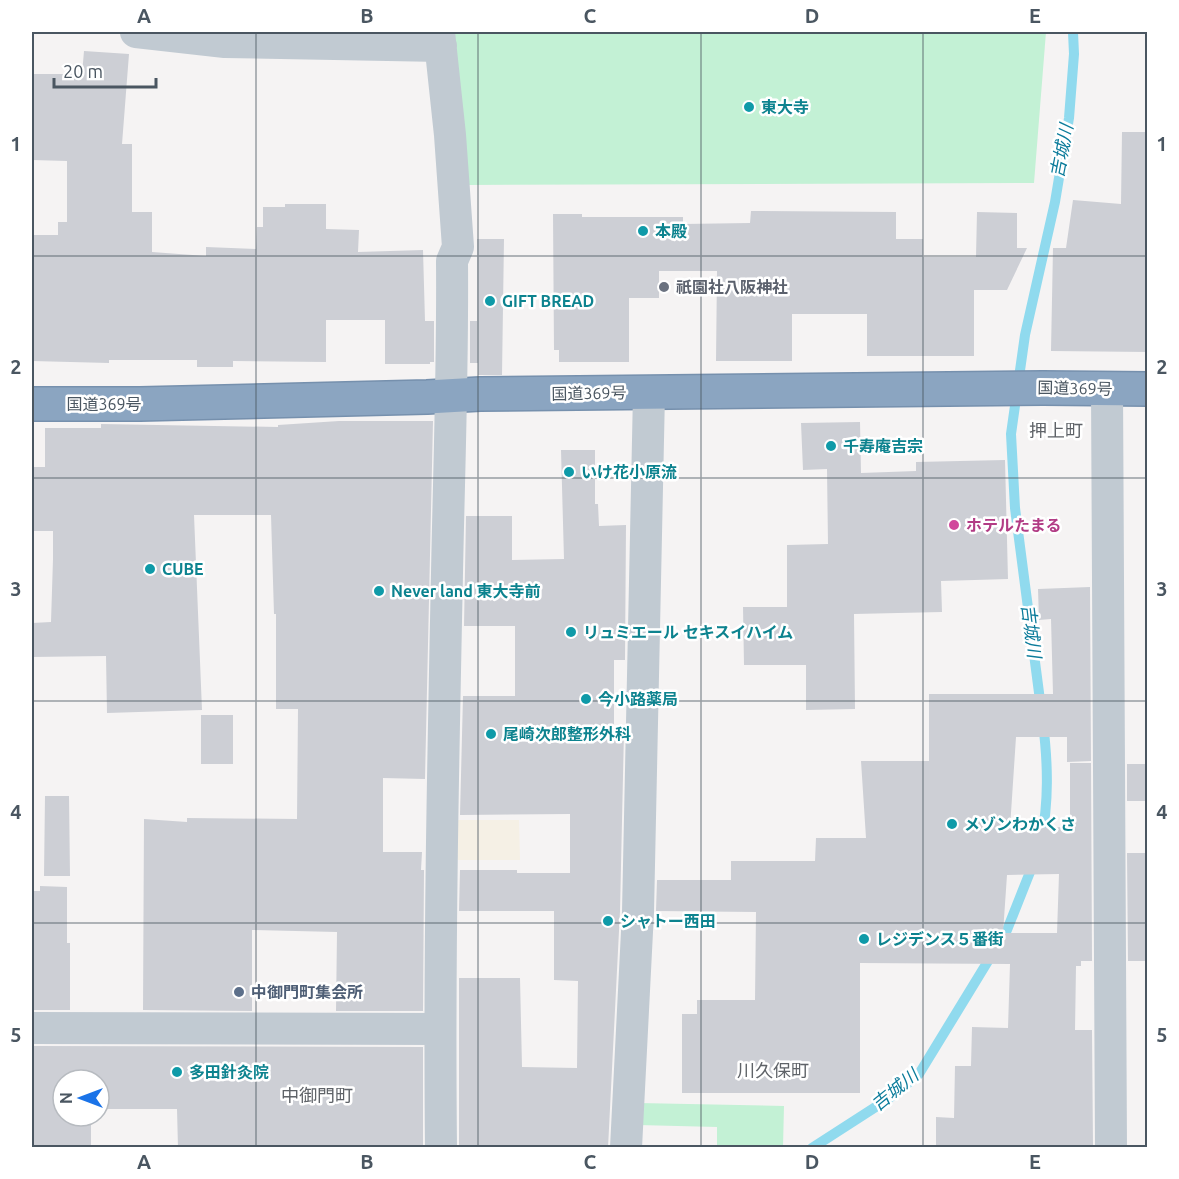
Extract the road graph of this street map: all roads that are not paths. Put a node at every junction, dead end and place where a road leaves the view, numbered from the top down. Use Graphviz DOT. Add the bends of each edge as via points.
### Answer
graph roads {
  1 [pos="136,32"];
  2 [pos="440,39"];
  3 [pos="1148,388"];
  4 [pos="1107,389"];
  5 [pos="649,393"];
  6 [pos="452,396"];
  7 [pos="32,404"];
  8 [pos="32,1028"];
  9 [pos="440,1029"];
  10 [pos="441,1148"];
  11 [pos="627,1148"];
  12 [pos="1111,1148"];
  1 -- 2 [label="street" via="225,42"];
  2 -- 6 [label="street" via="458,247 452,261"];
  3 -- 4 [label="highway, 国道369号"];
  4 -- 5 [label="highway, 国道369号"];
  4 -- 12 [label="street"];
  5 -- 6 [label="highway, 国道369号"];
  5 -- 11 [label="street" via="638,912"];
  6 -- 7 [label="highway, 国道369号"];
  6 -- 9 [label="street"];
  8 -- 9 [label="street"];
  9 -- 10 [label="street"];
}
